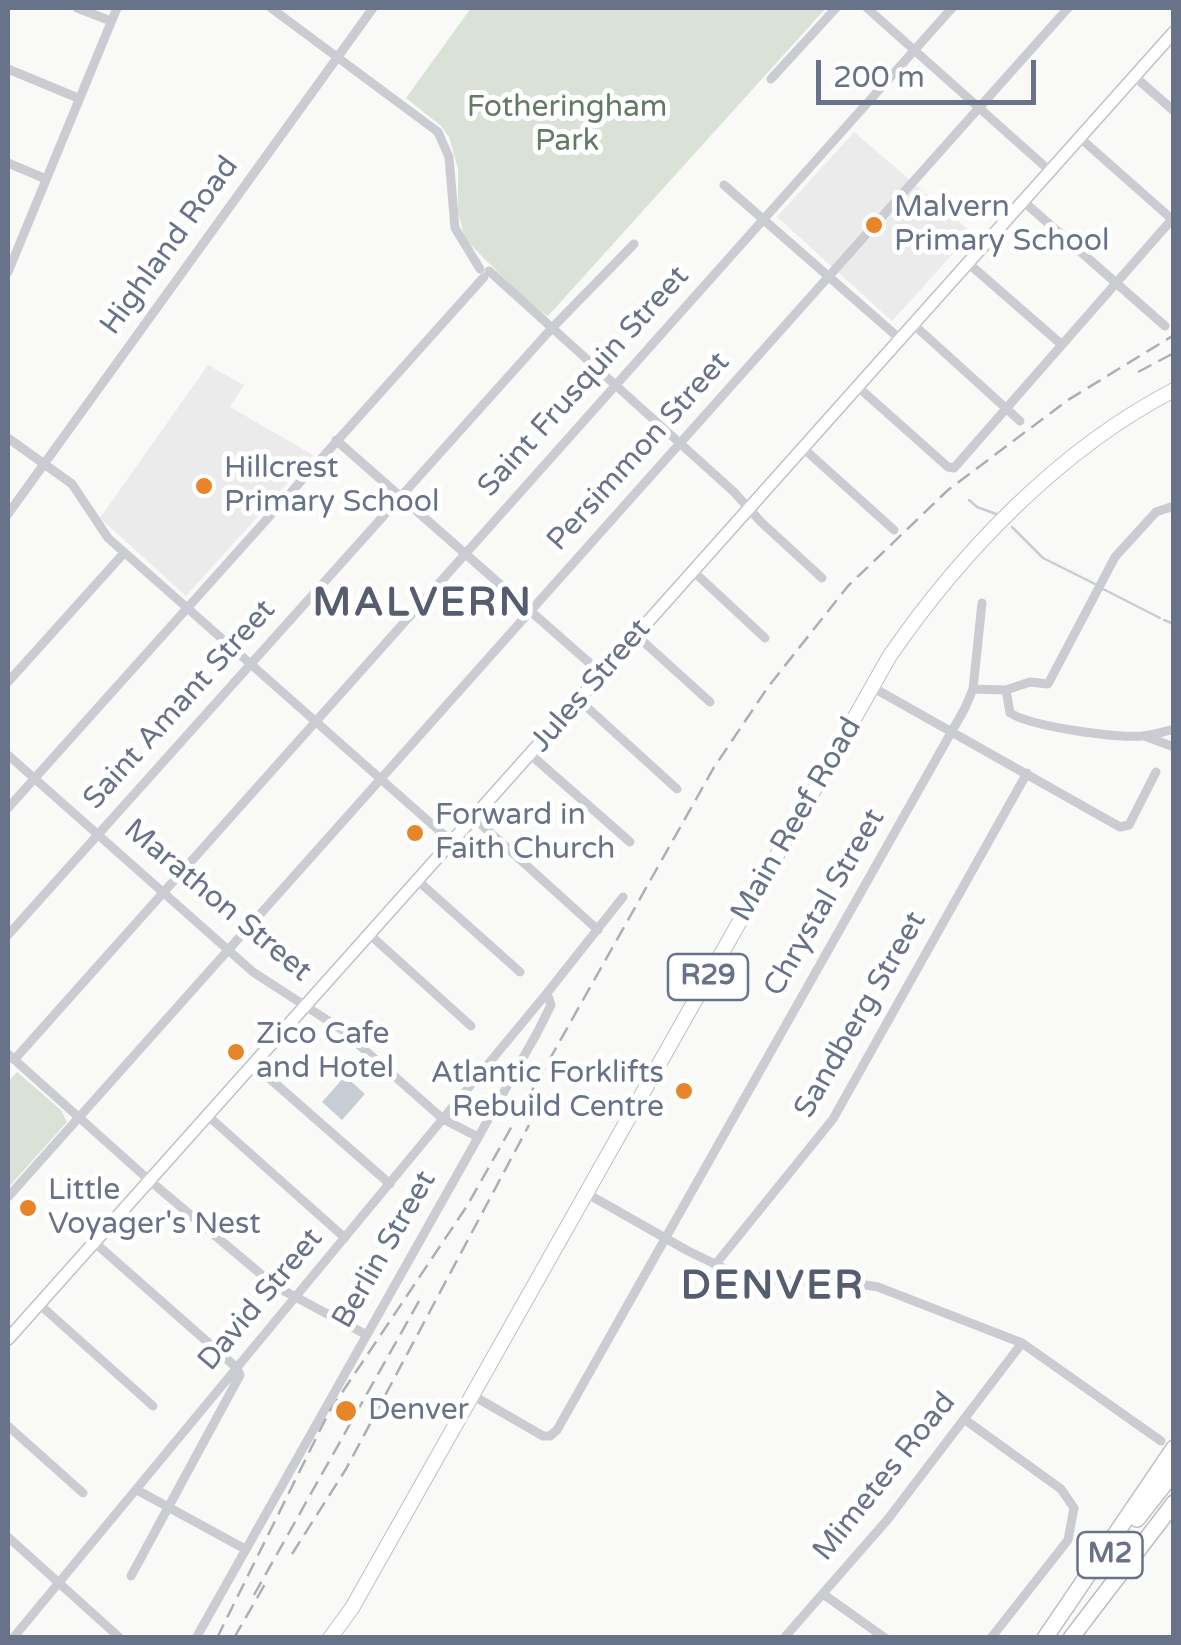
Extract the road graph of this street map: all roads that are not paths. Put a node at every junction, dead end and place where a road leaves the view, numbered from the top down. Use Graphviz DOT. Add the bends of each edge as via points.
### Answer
graph roads {
  1 [pos="77,8"];
  2 [pos="116,8"];
  3 [pos="271,8"];
  4 [pos="373,8"];
  5 [pos="836,8"];
  6 [pos="867,8"];
  7 [pos="952,8"];
  8 [pos="1068,8"];
  9 [pos="111,21"];
  10 [pos="1174,32"];
  11 [pos="915,49"];
  12 [pos="338,56"];
  13 [pos="8,69"];
  14 [pos="1134,76"];
  15 [pos="772,79"];
  16 [pos="78,98"];
  17 [pos="979,107"];
  18 [pos="1174,111"];
  19 [pos="1079,137"];
  20 [pos="8,163"];
  21 [pos="1050,170"];
  22 [pos="46,179"];
  23 [pos="724,184"];
  24 [pos="1023,201"];
  25 [pos="764,218"];
  26 [pos="1173,219"];
  27 [pos="634,244"];
  28 [pos="968,262"];
  29 [pos="9,265"];
  30 [pos="484,272"];
  31 [pos="829,276"];
  32 [pos="1114,282"];
  33 [pos="913,324"];
  34 [pos="1164,326"];
  35 [pos="551,329"];
  36 [pos="900,339"];
  37 [pos="1061,344"];
  38 [pos="615,386"];
  39 [pos="858,386"];
  40 [pos="1174,390"];
  41 [pos="1006,408"];
  42 [pos="1020,421"];
  43 [pos="8,438"];
  44 [pos="336,440"];
  45 [pos="680,444"];
  46 [pos="803,448"];
  47 [pos="44,463"];
  48 [pos="400,496"];
  49 [pos="1174,506"];
  50 [pos="749,508"];
  51 [pos="8,514"];
  52 [pos="894,530"];
  53 [pos="124,553"];
  54 [pos="465,553"];
  55 [pos="693,571"];
  56 [pos="822,578"];
  57 [pos="982,603"];
  58 [pos="186,608"];
  59 [pos="531,611"];
  60 [pos="636,636"];
  61 [pos="765,638"];
  62 [pos="251,664"];
  63 [pos="602,674"];
  64 [pos="8,682"];
  65 [pos="872,686"];
  66 [pos="973,689"];
  67 [pos="1006,690"];
  68 [pos="579,700"];
  69 [pos="710,702"];
  70 [pos="316,722"];
  71 [pos="1174,728"];
  72 [pos="952,731"];
  73 [pos="1144,736"];
  74 [pos="1174,747"];
  75 [pos="8,754"];
  76 [pos="531,755"];
  77 [pos="1156,772"];
  78 [pos="1027,774"];
  79 [pos="35,777"];
  80 [pos="379,779"];
  81 [pos="677,789"];
  82 [pos="8,808"];
  83 [pos="474,818"];
  84 [pos="99,834"];
  85 [pos="452,842"];
  86 [pos="630,842"];
  87 [pos="418,880"];
  88 [pos="164,892"];
  89 [pos="623,897"];
  90 [pos="598,930"];
  91 [pos="368,934"];
  92 [pos="8,935"];
  93 [pos="228,950"];
  94 [pos="520,972"];
  95 [pos="547,993"];
  96 [pos="304,1007"];
  97 [pos="471,1026"];
  98 [pos="11,1057"];
  99 [pos="253,1064"];
  100 [pos="207,1115"];
  101 [pos="78,1118"];
  102 [pos="442,1118"];
  103 [pos="478,1137"];
  104 [pos="149,1180"];
  105 [pos="390,1184"];
  106 [pos="586,1193"];
  107 [pos="8,1196"];
  108 [pos="345,1238"];
  109 [pos="665,1238"];
  110 [pos="94,1242"];
  111 [pos="715,1265"];
  112 [pos="294,1298"];
  113 [pos="39,1304"];
  114 [pos="365,1334"];
  115 [pos="8,1339"];
  116 [pos="1022,1344"];
  117 [pos="237,1368"];
  118 [pos="472,1396"];
  119 [pos="213,1398"];
  120 [pos="226,1405"];
  121 [pos="153,1406"];
  122 [pos="964,1419"];
  123 [pos="8,1426"];
  124 [pos="1167,1444"];
  125 [pos="1174,1472"];
  126 [pos="138,1490"];
  127 [pos="83,1494"];
  128 [pos="1174,1503"];
  129 [pos="168,1508"];
  130 [pos="8,1537"];
  131 [pos="245,1549"];
  132 [pos="131,1576"];
  133 [pos="58,1583"];
  134 [pos="823,1594"];
  135 [pos="12,1638"];
  136 [pos="120,1638"];
  137 [pos="196,1638"];
  138 [pos="330,1638"];
  139 [pos="784,1638"];
  140 [pos="885,1638"];
  141 [pos="991,1638"];
  142 [pos="1046,1638"];
  143 [pos="1071,1638"];
  1 -- 9 [label="street"];
  2 -- 9 [label="street"];
  3 -- 12 [label="street"];
  4 -- 12 [label="street, Highland Road"];
  5 -- 15 [label="street"];
  6 -- 11 [label="street"];
  7 -- 11 [label="street, Saint Frusquin Street"];
  8 -- 17 [label="street, Persimmon Street"];
  9 -- 16 [label="street"];
  10 -- 14 [label="main road, Jules Street"];
  11 -- 17 [label="street"];
  11 -- 25 [label="street, Saint Frusquin Street"];
  12 -- 30 [label="street" via="438,132 449,157 454,228"];
  12 -- 47 [label="street, Highland Road"];
  13 -- 16 [label="street"];
  14 -- 18 [label="street"];
  14 -- 19 [label="main road, Jules Street"];
  16 -- 22 [label="street"];
  17 -- 21 [label="street"];
  17 -- 31 [label="street, Persimmon Street"];
  19 -- 21 [label="main road, Jules Street"];
  19 -- 26 [label="street"];
  20 -- 22 [label="street"];
  21 -- 24 [label="main road, Jules Street"];
  22 -- 29 [label="street"];
  23 -- 25 [label="street"];
  24 -- 28 [label="main road, Jules Street"];
  24 -- 32 [label="street"];
  25 -- 31 [label="street"];
  25 -- 38 [label="street, Saint Frusquin Street"];
  26 -- 32 [label="street"];
  27 -- 35 [label="street, Saint Amant Street"];
  28 -- 33 [label="main road, Jules Street"];
  28 -- 37 [label="street"];
  30 -- 35 [label="street"];
  30 -- 44 [label="street"];
  31 -- 36 [label="street"];
  31 -- 45 [label="street, Persimmon Street"];
  32 -- 34 [label="street"];
  32 -- 37 [label="street"];
  33 -- 36 [label="main road, Jules Street"];
  33 -- 41 [label="street"];
  35 -- 38 [label="street"];
  35 -- 48 [label="street, Saint Amant Street"];
  36 -- 39 [label="main road, Jules Street"];
  37 -- 41 [label="street"];
  38 -- 45 [label="street"];
  38 -- 54 [label="street, Saint Frusquin Street"];
  39 -- 41 [label="street" via="954,468"];
  39 -- 46 [label="main road, Jules Street"];
  40 -- 65 [label="main road, Main Reef Road / R29" via="1108,429 1018,507 922,611"];
  41 -- 42 [label="street"];
  43 -- 47 [label="street"];
  44 -- 48 [label="street"];
  44 -- 58 [label="street"];
  45 -- 50 [label="street"];
  45 -- 59 [label="street, Persimmon Street"];
  46 -- 50 [label="main road, Jules Street"];
  46 -- 52 [label="street"];
  47 -- 51 [label="street, Highland Road"];
  47 -- 53 [label="street" via="76,488 98,527"];
  48 -- 54 [label="street"];
  48 -- 62 [label="street, Saint Amant Street"];
  49 -- 67 [label="street" via="1159,509 1115,557 1050,682"];
  50 -- 55 [label="main road, Jules Street"];
  50 -- 56 [label="street"];
  53 -- 58 [label="street"];
  53 -- 64 [label="street"];
  54 -- 59 [label="street"];
  54 -- 70 [label="street, Saint Frusquin Street"];
  55 -- 60 [label="main road, Jules Street"];
  55 -- 61 [label="street"];
  57 -- 66 [label="street, Chrystal Street"];
  58 -- 62 [label="street"];
  58 -- 79 [label="street"];
  59 -- 63 [label="street"];
  59 -- 80 [label="street, Persimmon Street"];
  60 -- 63 [label="main road, Jules Street"];
  60 -- 69 [label="street"];
  62 -- 70 [label="street"];
  62 -- 84 [label="street, Saint Amant Street"];
  63 -- 68 [label="main road, Jules Street"];
  65 -- 72 [label="street"];
  65 -- 106 [label="main road, Main Reef Road / R29"];
  66 -- 67 [label="street"];
  66 -- 72 [label="street, Chrystal Street"];
  67 -- 73 [label="street" via="1008,711 1018,718"];
  68 -- 76 [label="main road, Jules Street"];
  68 -- 81 [label="street"];
  70 -- 80 [label="street"];
  70 -- 88 [label="street, Saint Frusquin Street"];
  71 -- 73 [label="street"];
  72 -- 78 [label="street"];
  72 -- 109 [label="street, Chrystal Street"];
  73 -- 74 [label="street"];
  75 -- 79 [label="street, Marathon Street"];
  76 -- 83 [label="main road, Jules Street"];
  76 -- 86 [label="street"];
  77 -- 78 [label="street" via="1124,828"];
  78 -- 111 [label="street, Sandberg Street" via="838,1111"];
  79 -- 82 [label="street"];
  79 -- 84 [label="street, Marathon Street"];
  80 -- 85 [label="street"];
  80 -- 93 [label="street, Persimmon Street"];
  83 -- 85 [label="main road, Jules Street"];
  83 -- 90 [label="street"];
  84 -- 88 [label="street, Marathon Street"];
  84 -- 92 [label="street, Saint Amant Street"];
  85 -- 87 [label="main road, Jules Street"];
  87 -- 91 [label="main road, Jules Street"];
  87 -- 94 [label="street"];
  88 -- 93 [label="street, Marathon Street"];
  88 -- 98 [label="street, Saint Frusquin Street"];
  89 -- 90 [label="street, Berlin Street"];
  90 -- 95 [label="street, Berlin Street"];
  91 -- 96 [label="main road, Jules Street"];
  91 -- 97 [label="street"];
  93 -- 96 [label="street, Marathon Street"];
  93 -- 101 [label="street, Persimmon Street"];
  95 -- 102 [label="street, David Street"];
  95 -- 103 [label="street, Berlin Street" via="551,1004 538,1033"];
  96 -- 99 [label="main road, Jules Street"];
  96 -- 102 [label="street, Marathon Street" via="341,1028"];
  98 -- 101 [label="street"];
  99 -- 100 [label="main road, Jules Street"];
  99 -- 105 [label="street"];
  100 -- 104 [label="main road, Jules Street"];
  100 -- 108 [label="street"];
  101 -- 104 [label="street"];
  101 -- 107 [label="street, Persimmon Street"];
  102 -- 103 [label="street, Marathon Street"];
  102 -- 105 [label="street, David Street"];
  103 -- 114 [label="street, Berlin Street"];
  104 -- 110 [label="main road, Jules Street"];
  104 -- 112 [label="street"];
  105 -- 108 [label="street, David Street"];
  106 -- 109 [label="street"];
  106 -- 118 [label="main road, Main Reef Road / R29"];
  108 -- 112 [label="street, David Street"];
  109 -- 111 [label="street"];
  109 -- 118 [label="street, Chrystal Street" via="550,1436"];
  110 -- 113 [label="main road, Jules Street"];
  110 -- 117 [label="street"];
  111 -- 116 [label="street" via="744,1276 878,1287"];
  112 -- 114 [label="street"];
  112 -- 117 [label="street, David Street"];
  113 -- 115 [label="main road, Jules Street"];
  113 -- 121 [label="street"];
  114 -- 131 [label="street, Berlin Street"];
  116 -- 122 [label="street, Mimetes Road"];
  116 -- 124 [label="street"];
  117 -- 119 [label="street, David Street"];
  117 -- 120 [label="street" via="240,1379"];
  118 -- 138 [label="main road, Main Reef Road / R29"];
  119 -- 120 [label="street"];
  119 -- 126 [label="street, David Street"];
  120 -- 129 [label="street"];
  122 -- 134 [label="street, Mimetes Road"];
  122 -- 141 [label="street" via="1061,1489 1074,1508 1068,1540"];
  123 -- 127 [label="street"];
  124 -- 142 [label="highway"];
  125 -- 142 [label="highway, M2"];
  126 -- 129 [label="street"];
  126 -- 133 [label="street, David Street"];
  128 -- 143 [label="highway, M2"];
  129 -- 131 [label="street"];
  129 -- 132 [label="street"];
  130 -- 133 [label="street"];
  131 -- 137 [label="street, Berlin Street"];
  133 -- 135 [label="street, David Street"];
  133 -- 136 [label="street"];
  134 -- 139 [label="street, Mimetes Road"];
  134 -- 140 [label="street"];
}
